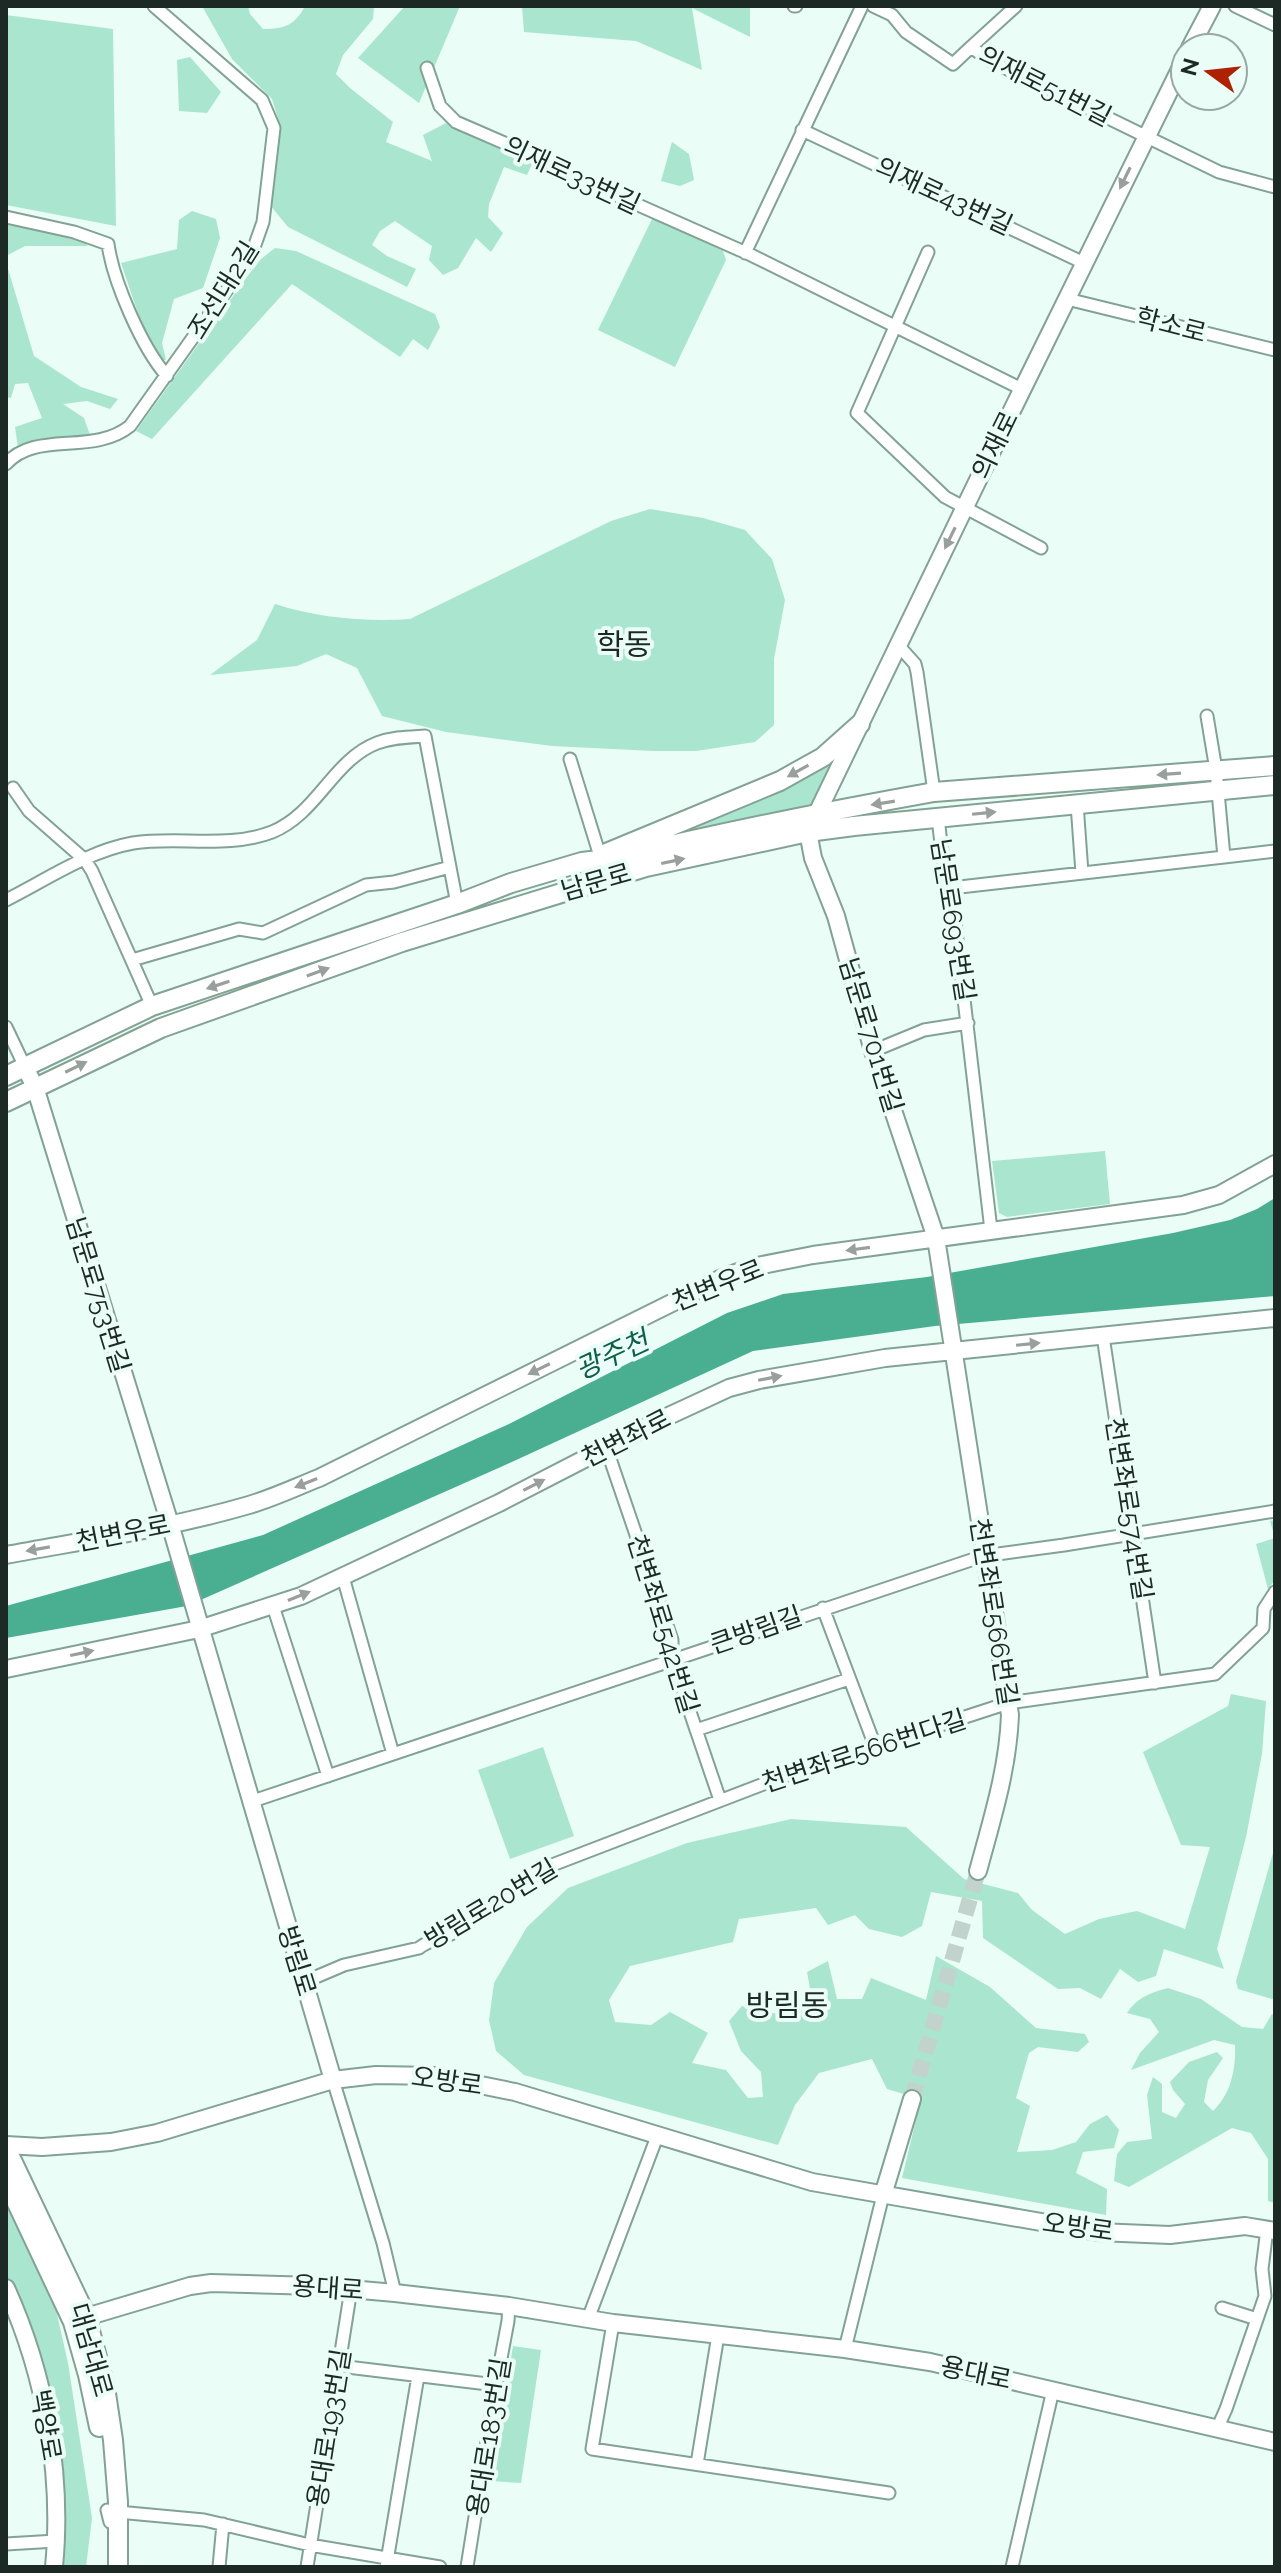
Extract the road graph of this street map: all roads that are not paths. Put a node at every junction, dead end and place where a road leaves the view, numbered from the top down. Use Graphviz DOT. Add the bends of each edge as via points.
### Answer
graph roads {
  1 [pos="154,6"];
  2 [pos="862,6"];
  3 [pos="873,6"];
  4 [pos="1016,6"];
  5 [pos="1212,6"];
  6 [pos="1235,6"];
  7 [pos="1275,25"];
  8 [pos="1198,32"];
  9 [pos="971,47"];
  10 [pos="427,68"];
  11 [pos="1169,90"];
  12 [pos="802,130"];
  13 [pos="1145,137"];
  14 [pos="1275,187"];
  15 [pos="6,217"];
  16 [pos="928,252"];
  17 [pos="745,253"];
  18 [pos="1084,263"];
  19 [pos="1067,299"];
  20 [pos="894,326"];
  21 [pos="1275,350"];
  22 [pos="167,376"];
  23 [pos="1022,389"];
  24 [pos="6,464"];
  25 [pos="965,508"];
  26 [pos="1041,548"];
  27 [pos="898,645"];
  28 [pos="1207,716"];
  29 [pos="860,724"];
  30 [pos="570,759"];
  31 [pos="1275,766"];
  32 [pos="1217,780"];
  33 [pos="1275,785"];
  34 [pos="13,788"];
  35 [pos="934,792"];
  36 [pos="1077,804"];
  37 [pos="816,812"];
  38 [pos="938,818"];
  39 [pos="808,832"];
  40 [pos="1275,851"];
  41 [pos="1224,857"];
  42 [pos="591,859"];
  43 [pos="85,860"];
  44 [pos="450,867"];
  45 [pos="1082,873"];
  46 [pos="951,888"];
  47 [pos="6,900"];
  48 [pos="454,905"];
  49 [pos="435,931"];
  50 [pos="132,960"];
  51 [pos="152,1006"];
  52 [pos="968,1023"];
  53 [pos="6,1027"];
  54 [pos="10,1040"];
  55 [pos="873,1051"];
  56 [pos="25,1067"];
  57 [pos="6,1076"];
  58 [pos="35,1087"];
  59 [pos="6,1102"];
  60 [pos="1275,1164"];
  61 [pos="991,1230"];
  62 [pos="936,1238"];
  63 [pos="1275,1318"];
  64 [pos="1103,1336"];
  65 [pos="953,1351"];
  66 [pos="606,1447"];
  67 [pos="1275,1511"];
  68 [pos="170,1524"];
  69 [pos="1133,1534"];
  70 [pos="6,1555"];
  71 [pos="983,1556"];
  72 [pos="343,1577"];
  73 [pos="1275,1592"];
  74 [pos="273,1606"];
  75 [pos="823,1608"];
  76 [pos="199,1629"];
  77 [pos="672,1659"];
  78 [pos="6,1669"];
  79 [pos="849,1679"];
  80 [pos="1155,1683"];
  81 [pos="1008,1703"];
  82 [pos="696,1730"];
  83 [pos="875,1746"];
  84 [pos="393,1754"];
  85 [pos="328,1776"];
  86 [pos="720,1800"];
  87 [pos="250,1802"];
  88 [pos="978,1871"];
  89 [pos="304,1982"];
  90 [pos="333,2080"];
  91 [pos="912,2099"];
  92 [pos="658,2134"];
  93 [pos="6,2147"];
  94 [pos="6,2180"];
  95 [pos="883,2195"];
  96 [pos="1271,2230"];
  97 [pos="6,2288"];
  98 [pos="351,2289"];
  99 [pos="395,2293"];
  100 [pos="509,2306"];
  101 [pos="1222,2308"];
  102 [pos="79,2319"];
  103 [pos="588,2319"];
  104 [pos="1257,2319"];
  105 [pos="613,2323"];
  106 [pos="718,2335"];
  107 [pos="845,2349"];
  108 [pos="339,2366"];
  109 [pos="418,2376"];
  110 [pos="496,2385"];
  111 [pos="1053,2390"];
  112 [pos="1217,2429"];
  113 [pos="1275,2442"];
  114 [pos="697,2464"];
  115 [pos="889,2493"];
  116 [pos="113,2511"];
  117 [pos="223,2524"];
  118 [pos="56,2541"];
  119 [pos="6,2544"];
  120 [pos="310,2545"];
  121 [pos="386,2562"];
  122 [pos="54,2567"];
  123 [pos="107,2567"];
  124 [pos="118,2567"];
  125 [pos="219,2567"];
  126 [pos="307,2567"];
  127 [pos="440,2567"];
  128 [pos="467,2567"];
  129 [pos="1012,2567"];
  1 -- 22 [label="street, 조선대2길" via="262,100 274,128 263,222 251,256"];
  2 -- 12 [label="street"];
  3 -- 9 [label="street, 의재로51번길" via="953,64"];
  4 -- 9 [label="street"];
  5 -- 8 [label="street"];
  6 -- 7 [label="street"];
  9 -- 13 [label="street, 의재로51번길"];
  10 -- 17 [label="street, 의재로33번길" via="440,106 467,128"];
  11 -- 13 [label="street, 의재로"];
  12 -- 17 [label="street"];
  12 -- 18 [label="street, 의재로43번길"];
  13 -- 14 [label="street, 의재로51번길" via="1219,172"];
  13 -- 18 [label="street, 의재로, one-way"];
  15 -- 22 [label="street" via="108,244 148,352"];
  16 -- 20 [label="street"];
  17 -- 20 [label="street, 의재로33번길"];
  18 -- 19 [label="street, 의재로"];
  19 -- 21 [label="street, 학소로"];
  19 -- 23 [label="street, 의재로"];
  20 -- 23 [label="street, 의재로33번길"];
  20 -- 25 [label="street" via="857,413 945,497"];
  22 -- 24 [label="street, 조선대2길" via="122,432 93,443 26,449"];
  23 -- 25 [label="street, 의재로"];
  25 -- 26 [label="street"];
  25 -- 27 [label="street, 의재로, one-way"];
  27 -- 29 [label="street, 의재로"];
  27 -- 35 [label="street" via="917,672"];
  28 -- 32 [label="street"];
  29 -- 37 [label="street, 의재로"];
  29 -- 42 [label="main road, one-way" via="823,757 780,781"];
  30 -- 42 [label="street, 남문로"];
  31 -- 32 [label="main road, 남문로"];
  32 -- 33 [label="main road, 남문로"];
  32 -- 35 [label="main road, 남문로, one-way"];
  32 -- 36 [label="main road, 남문로"];
  32 -- 41 [label="street"];
  34 -- 43 [label="street" via="37,819"];
  35 -- 37 [label="main road, 남문로, one-way"];
  38 -- 36 [label="main road, 남문로, one-way"];
  36 -- 45 [label="street"];
  37 -- 39 [label="street, 의재로"];
  37 -- 42 [label="main road, 남문로" via="616,858"];
  38 -- 39 [label="main road, 남문로"];
  38 -- 46 [label="street, 남문로693번길"];
  49 -- 39 [label="main road, 남문로, one-way" via="646,867"];
  39 -- 55 [label="street, 남문로701번길"];
  40 -- 41 [label="street"];
  41 -- 45 [label="street"];
  42 -- 48 [label="main road, 남문로"];
  43 -- 44 [label="street" via="130,844 247,839 272,832 301,813 366,748 425,736"];
  43 -- 47 [label="street"];
  43 -- 50 [label="street"];
  44 -- 48 [label="street"];
  44 -- 50 [label="street" via="366,885 263,933 239,929"];
  45 -- 46 [label="street"];
  46 -- 52 [label="street, 남문로693번길"];
  48 -- 49 [label="main road" via="432,924"];
  48 -- 51 [label="main road, 남문로, one-way"];
  58 -- 49 [label="main road, 남문로, one-way" via="161,1028"];
  50 -- 51 [label="street"];
  51 -- 56 [label="main road, 남문로"];
  52 -- 55 [label="street, 남문로693번길" via="924,1030"];
  52 -- 61 [label="street, 남문로693번길"];
  53 -- 54 [label="street"];
  54 -- 56 [label="street"];
  55 -- 62 [label="street, 남문로701번길"];
  56 -- 57 [label="main road, 남문로"];
  56 -- 58 [label="street, 남문로753번길"];
  58 -- 59 [label="main road, 남문로"];
  58 -- 68 [label="street, 남문로753번길"];
  60 -- 61 [label="street, 천변우로" via="1201,1201"];
  61 -- 62 [label="street, 천변우로"];
  62 -- 65 [label="street, 남문로701번길"];
  62 -- 68 [label="street, 천변우로, one-way" via="813,1255 731,1274 319,1478 252,1504"];
  63 -- 64 [label="street, 천변좌로"];
  65 -- 64 [label="street, 천변좌로, one-way"];
  64 -- 69 [label="street, 천변좌로574번길"];
  66 -- 65 [label="street, 천변좌로, one-way" via="729,1388 831,1366"];
  65 -- 71 [label="street, 천변좌로566번길"];
  72 -- 66 [label="street, 천변좌로, one-way"];
  66 -- 77 [label="street, 천변좌로542번길" via="672,1640"];
  67 -- 69 [label="street, 큰방림길"];
  68 -- 70 [label="street, 천변우로, one-way"];
  68 -- 76 [label="street, 남문로753번길"];
  69 -- 71 [label="street, 큰방림길"];
  69 -- 80 [label="street, 천변좌로574번길"];
  71 -- 75 [label="street, 큰방림길"];
  71 -- 81 [label="street, 천변좌로566번길"];
  74 -- 72 [label="street, 천변좌로, one-way"];
  72 -- 84 [label="street"];
  73 -- 80 [label="street, 천변좌로566번다길" via="1264,1609 1263,1628 1215,1674"];
  74 -- 76 [label="street, 천변좌로"];
  74 -- 85 [label="street"];
  75 -- 77 [label="street, 큰방림길"];
  75 -- 79 [label="street"];
  78 -- 76 [label="street, 천변좌로, one-way"];
  76 -- 87 [label="street, 방림로"];
  77 -- 82 [label="street, 천변좌로542번길"];
  77 -- 84 [label="street, 큰방림길"];
  79 -- 82 [label="street"];
  79 -- 83 [label="street"];
  80 -- 81 [label="street, 천변좌로566번다길"];
  81 -- 83 [label="street, 천변좌로566번다길"];
  81 -- 88 [label="street, 천변좌로566번길" via="1009,1747"];
  82 -- 86 [label="street, 천변좌로542번길"];
  83 -- 86 [label="street, 천변좌로566번다길"];
  84 -- 85 [label="street, 큰방림길"];
  85 -- 87 [label="street, 큰방림길"];
  86 -- 89 [label="street, 방림로20번길" via="547,1867 450,1935"];
  87 -- 89 [label="street, 방림로"];
  89 -- 90 [label="street, 방림로"];
  90 -- 92 [label="street, 오방로" via="400,2074 465,2081"];
  90 -- 93 [label="street, 오방로" via="132,2138 81,2146"];
  90 -- 99 [label="street, 방림로"];
  91 -- 95 [label="street"];
  92 -- 95 [label="street, 오방로" via="787,2175"];
  92 -- 103 [label="street"];
  93 -- 102 [label="main road, 대남대로"];
  94 -- 102 [label="main road, 대남대로"];
  95 -- 96 [label="street, 오방로" via="1098,2232 1158,2235 1235,2226"];
  95 -- 107 [label="street"];
  96 -- 104 [label="street" via="1262,2269 1266,2289"];
  97 -- 118 [label="street, 백양로" via="40,2387 54,2465"];
  98 -- 99 [label="street, 용대로"];
  98 -- 102 [label="street, 용대로" via="211,2283"];
  98 -- 108 [label="street, 용대로193번길"];
  99 -- 100 [label="street, 용대로"];
  100 -- 103 [label="street, 용대로"];
  100 -- 110 [label="street, 용대로183번길"];
  101 -- 104 [label="street"];
  102 -- 116 [label="main road, 대남대로" via="105,2387 113,2440"];
  103 -- 105 [label="street, 용대로"];
  104 -- 112 [label="street"];
  105 -- 106 [label="street, 용대로"];
  105 -- 114 [label="street" via="592,2449"];
  106 -- 107 [label="street, 용대로"];
  106 -- 114 [label="street"];
  107 -- 111 [label="street, 용대로"];
  108 -- 109 [label="street"];
  108 -- 120 [label="street, 용대로193번길"];
  109 -- 110 [label="street"];
  109 -- 121 [label="street"];
  110 -- 128 [label="street, 용대로183번길"];
  111 -- 112 [label="street, 용대로"];
  111 -- 129 [label="street"];
  112 -- 113 [label="street, 용대로"];
  114 -- 115 [label="street"];
  116 -- 117 [label="street"];
  116 -- 123 [label="main road, 대남대로"];
  116 -- 124 [label="main road, 대남대로"];
  117 -- 120 [label="street"];
  117 -- 125 [label="street"];
  118 -- 119 [label="street"];
  118 -- 122 [label="street, 백양로"];
  120 -- 121 [label="street"];
  120 -- 126 [label="street, 용대로193번길"];
  121 -- 127 [label="street"];
}
